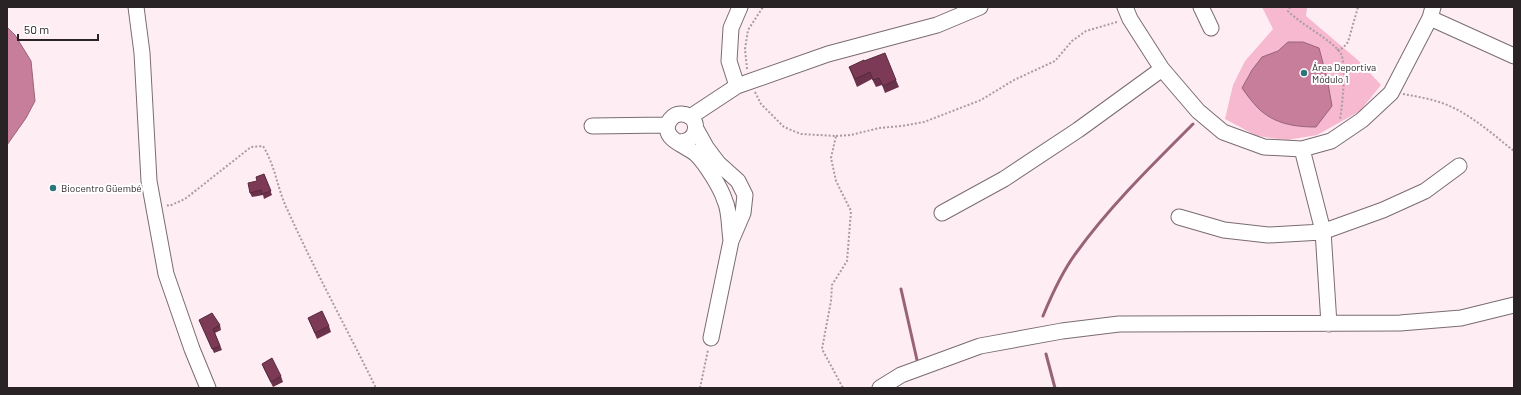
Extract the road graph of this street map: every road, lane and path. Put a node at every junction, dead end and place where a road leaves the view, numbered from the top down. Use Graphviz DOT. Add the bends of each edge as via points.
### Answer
graph roads {
  1 [pos="136,7"];
  2 [pos="740,7"];
  3 [pos="763,7"];
  4 [pos="980,7"];
  5 [pos="1202,7"];
  6 [pos="1290,7"];
  7 [pos="1358,7"];
  8 [pos="1431,12"];
  9 [pos="1127,13"];
  10 [pos="1210,28"];
  11 [pos="1337,50"];
  12 [pos="1514,56"];
  13 [pos="1162,69"];
  14 [pos="744,83"];
  15 [pos="1392,93"];
  16 [pos="693,123"];
  17 [pos="667,125"];
  18 [pos="592,126"];
  19 [pos="836,136"];
  20 [pos="1336,137"];
  21 [pos="679,142"];
  22 [pos="1302,149"];
  23 [pos="1514,152"];
  24 [pos="1459,166"];
  25 [pos="153,203"];
  26 [pos="942,213"];
  27 [pos="1179,217"];
  28 [pos="1323,231"];
  29 [pos="731,241"];
  30 [pos="1514,305"];
  31 [pos="1329,324"];
  32 [pos="711,338"];
  33 [pos="208,388"];
  34 [pos="376,388"];
  35 [pos="700,388"];
  36 [pos="843,388"];
  37 [pos="880,388"];
  1 -- 25 [label="street" via="142,53 149,181"];
  2 -- 14 [label="street" via="732,28 729,61"];
  3 -- 14 [label="path" via="748,30 745,49 747,71"];
  4 -- 14 [label="street" via="937,25 828,54"];
  5 -- 10 [label="street"];
  6 -- 11 [label="path" via="1288,11 1294,18"];
  7 -- 11 [label="path" via="1348,42"];
  8 -- 12 [label="street"];
  8 -- 15 [label="street"];
  9 -- 13 [label="street"];
  9 -- 19 [label="path" via="1086,31 1072,40 1056,61 1014,80 981,100 924,122 879,128 851,136"];
  11 -- 20 [label="path" via="1342,55 1344,75 1343,103"];
  13 -- 22 [label="street" via="1198,111 1223,132 1264,147"];
  13 -- 26 [label="street" via="1004,180"];
  14 -- 16 [label="street"];
  14 -- 19 [label="path" via="760,104 784,127 800,134"];
  15 -- 20 [label="street" via="1362,120"];
  15 -- 23 [label="path" via="1427,98 1454,108 1481,125"];
  16 -- 17 [label="street" via="686,114 677,114"];
  16 -- 21 [label="street" via="692,138"];
  16 -- 29 [label="street" via="706,147 718,163 738,181 745,195 743,213"];
  17 -- 18 [label="street"];
  17 -- 21 [label="street" via="671,138"];
  19 -- 36 [label="path" via="831,158 836,181 851,211 847,261 832,285 822,349"];
  20 -- 22 [label="street"];
  21 -- 29 [label="street" via="696,154 726,201"];
  22 -- 28 [label="street"];
  24 -- 28 [label="street" via="1425,191 1383,210"];
  25 -- 33 [label="street" via="166,274"];
  25 -- 34 [label="path" via="169,206 185,199 251,147 263,146 270,158 286,209"];
  27 -- 28 [label="street" via="1224,230 1268,235"];
  28 -- 31 [label="street"];
  29 -- 32 [label="street"];
  30 -- 31 [label="street" via="1461,318 1400,323"];
  31 -- 37 [label="street" via="1119,324 1062,331 980,346 901,375"];
  32 -- 35 [label="path"];
}
